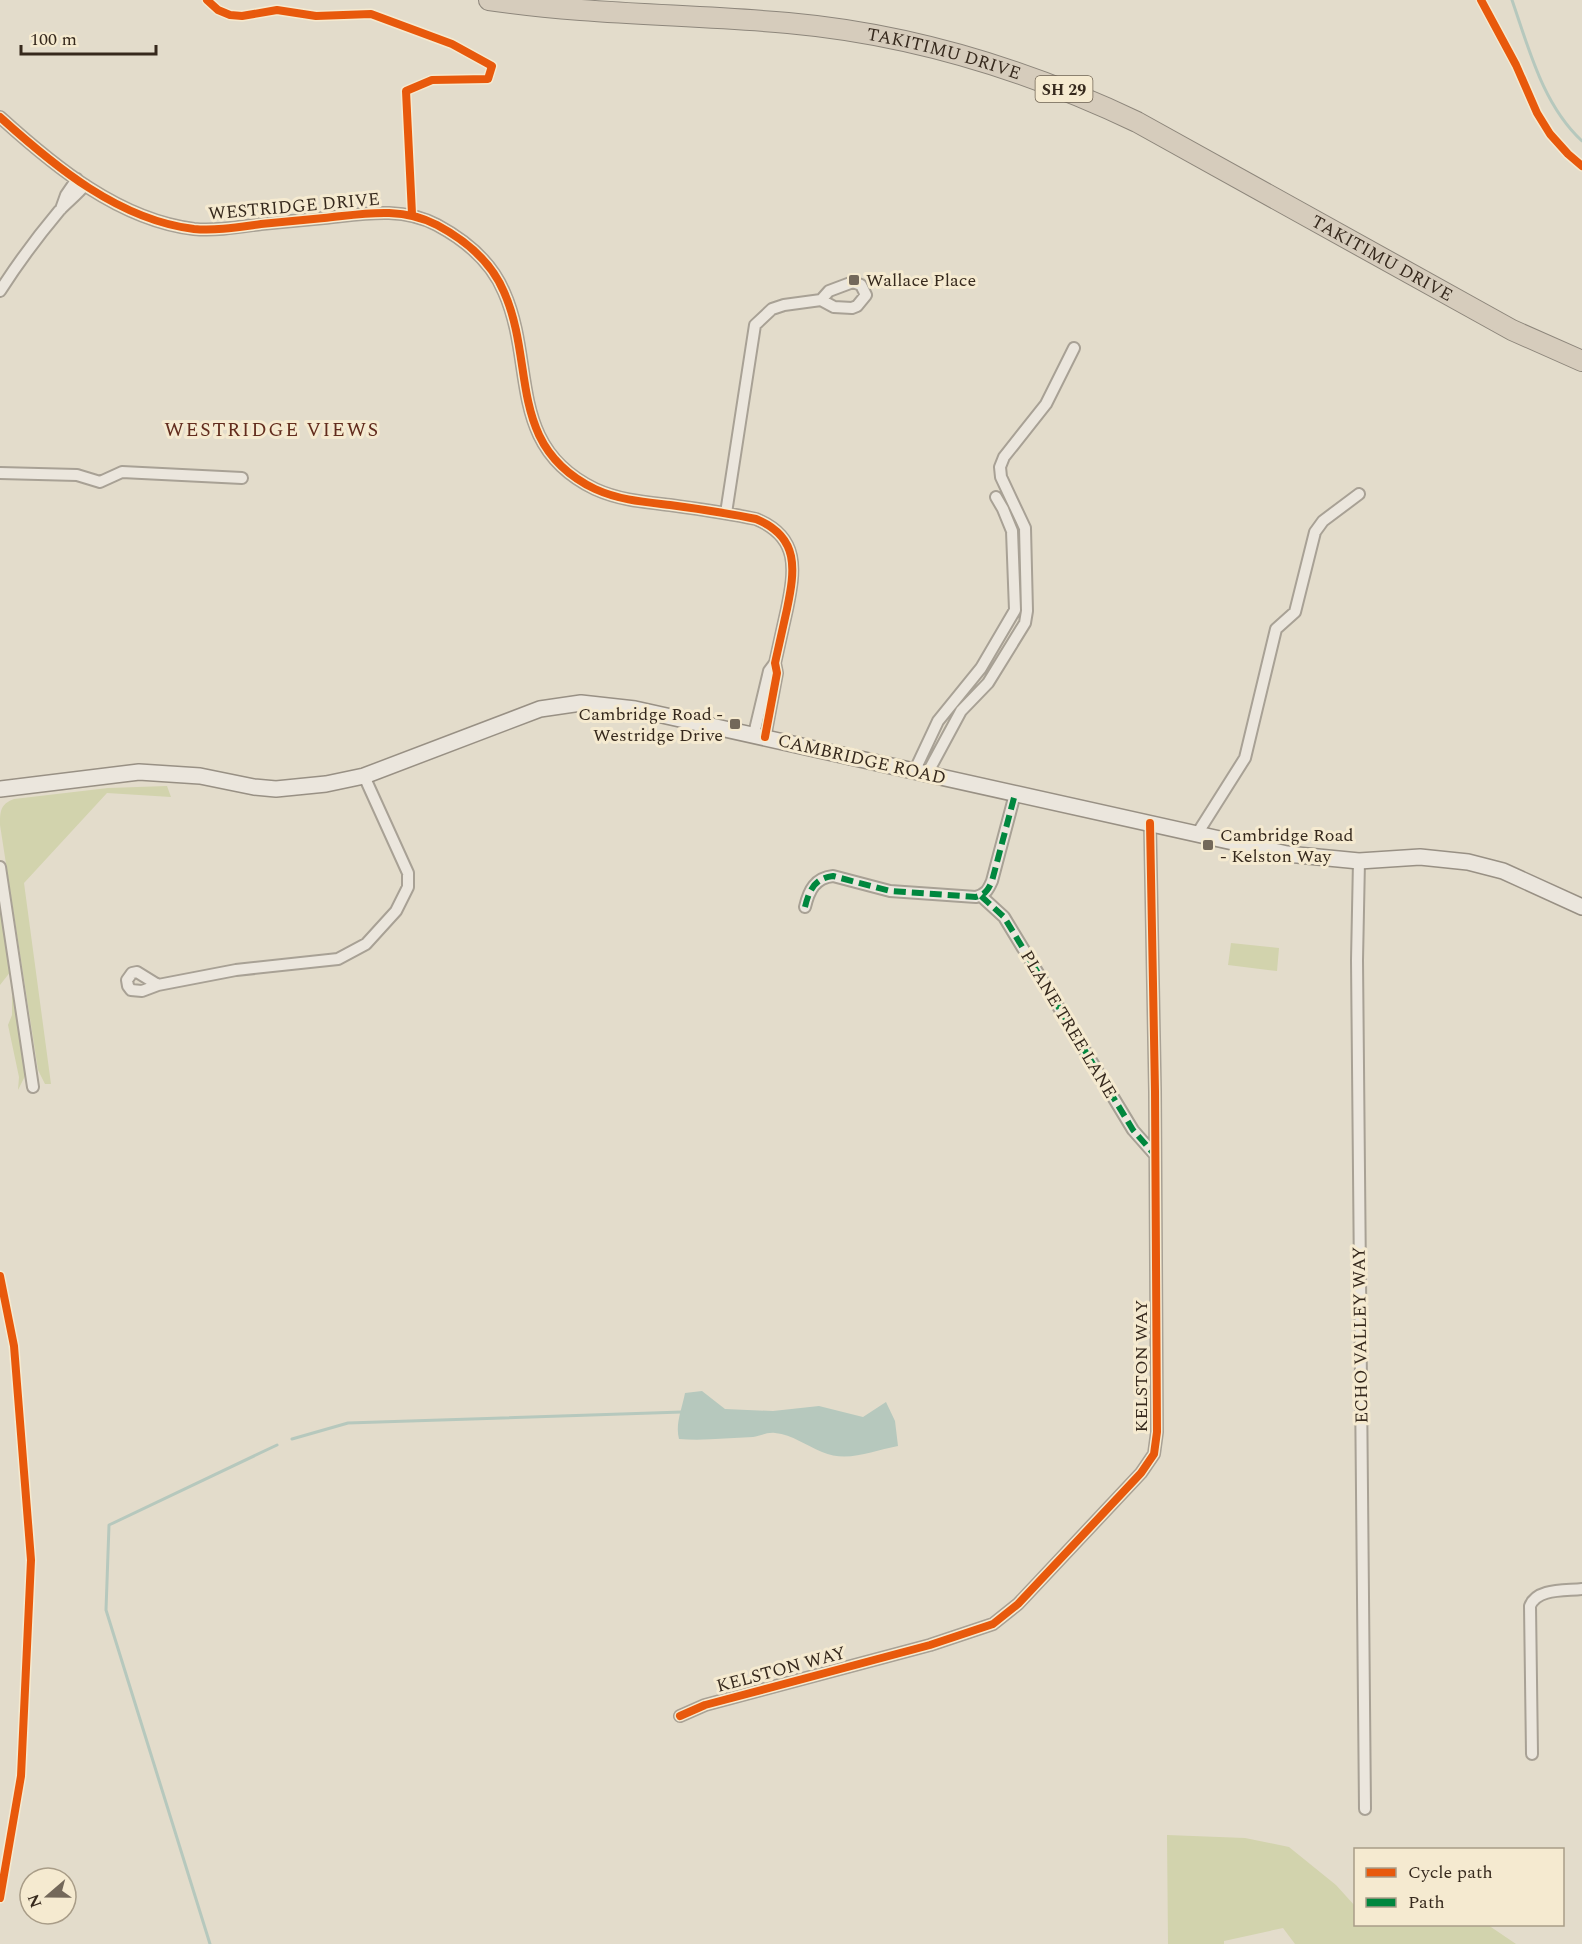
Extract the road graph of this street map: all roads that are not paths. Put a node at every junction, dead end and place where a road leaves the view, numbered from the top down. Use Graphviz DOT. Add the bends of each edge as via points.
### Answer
graph roads {
  1 [pos="489,0"];
  2 [pos="0,117"];
  3 [pos="81,182"];
  4 [pos="0,291"];
  5 [pos="821,300"];
  6 [pos="1074,348"];
  7 [pos="1582,361"];
  8 [pos="0,473"];
  9 [pos="242,478"];
  10 [pos="1359,494"];
  11 [pos="996,497"];
  12 [pos="726,513"];
  13 [pos="759,735"];
  14 [pos="920,773"];
  15 [pos="364,776"];
  16 [pos="0,789"];
  17 [pos="1015,794"];
  18 [pos="1150,823"];
  19 [pos="1197,834"];
  20 [pos="1359,861"];
  21 [pos="0,867"];
  22 [pos="981,896"];
  23 [pos="805,907"];
  24 [pos="1582,907"];
  25 [pos="158,985"];
  26 [pos="33,1086"];
  27 [pos="1155,1155"];
  28 [pos="1582,1589"];
  29 [pos="680,1716"];
  30 [pos="1532,1754"];
  31 [pos="1365,1809"];
  1 -- 7 [label="highway, TAKITIMU DRIVE / SH 29" via="609,13 827,27 942,49 1020,72 1137,122 1512,330"];
  2 -- 3 [label="street, WESTRIDGE DRIVE"];
  3 -- 4 [label="street" via="73,199 61,209"];
  3 -- 12 [label="street, WESTRIDGE DRIVE" via="154,221 195,229 384,212 412,214 434,224 470,246 504,290 514,321 531,416 541,440 565,469 612,496"];
  5 -- 12 [label="street" via="772,309 755,325"];
  6 -- 14 [label="street" via="1046,404 1000,467 1006,491 1025,528 1025,623 988,683 961,711"];
  8 -- 9 [label="street" via="77,476 99,482 122,472"];
  10 -- 19 [label="street" via="1323,521 1315,532 1295,612 1276,629 1245,758"];
  11 -- 14 [label="street" via="1012,531 1015,610 981,668 938,721"];
  12 -- 13 [label="street, WESTRIDGE DRIVE" via="766,523 783,537 791,557 793,578 775,663 769,671"];
  13 -- 14 [label="main road, CAMBRIDGE ROAD"];
  13 -- 15 [label="main road, CAMBRIDGE ROAD" via="635,709 568,704 523,714"];
  14 -- 17 [label="main road, CAMBRIDGE ROAD"];
  15 -- 16 [label="main road, CAMBRIDGE ROAD" via="276,789 200,776 139,772"];
  15 -- 25 [label="street" via="408,873 408,887 396,911 366,944 338,959 236,970"];
  17 -- 18 [label="main road, CAMBRIDGE ROAD"];
  17 -- 22 [label="street" via="993,881"];
  18 -- 19 [label="main road, CAMBRIDGE ROAD"];
  18 -- 27 [label="street, KELSTON WAY"];
  19 -- 20 [label="main road, CAMBRIDGE ROAD" via="1308,857"];
  20 -- 24 [label="main road, CAMBRIDGE ROAD" via="1420,857 1468,862 1503,871"];
  20 -- 31 [label="street, ECHO VALLEY WAY"];
  21 -- 26 [label="street"];
  22 -- 23 [label="street" via="890,891 833,876 818,880"];
  22 -- 27 [label="street, PLANE TREE LANE" via="1004,917 1133,1130"];
  27 -- 29 [label="street, KELSTON WAY" via="1157,1438 1154,1454 1141,1473 1026,1595 993,1624 930,1645 705,1705"];
  28 -- 30 [label="street" via="1540,1594 1530,1606"];
}
